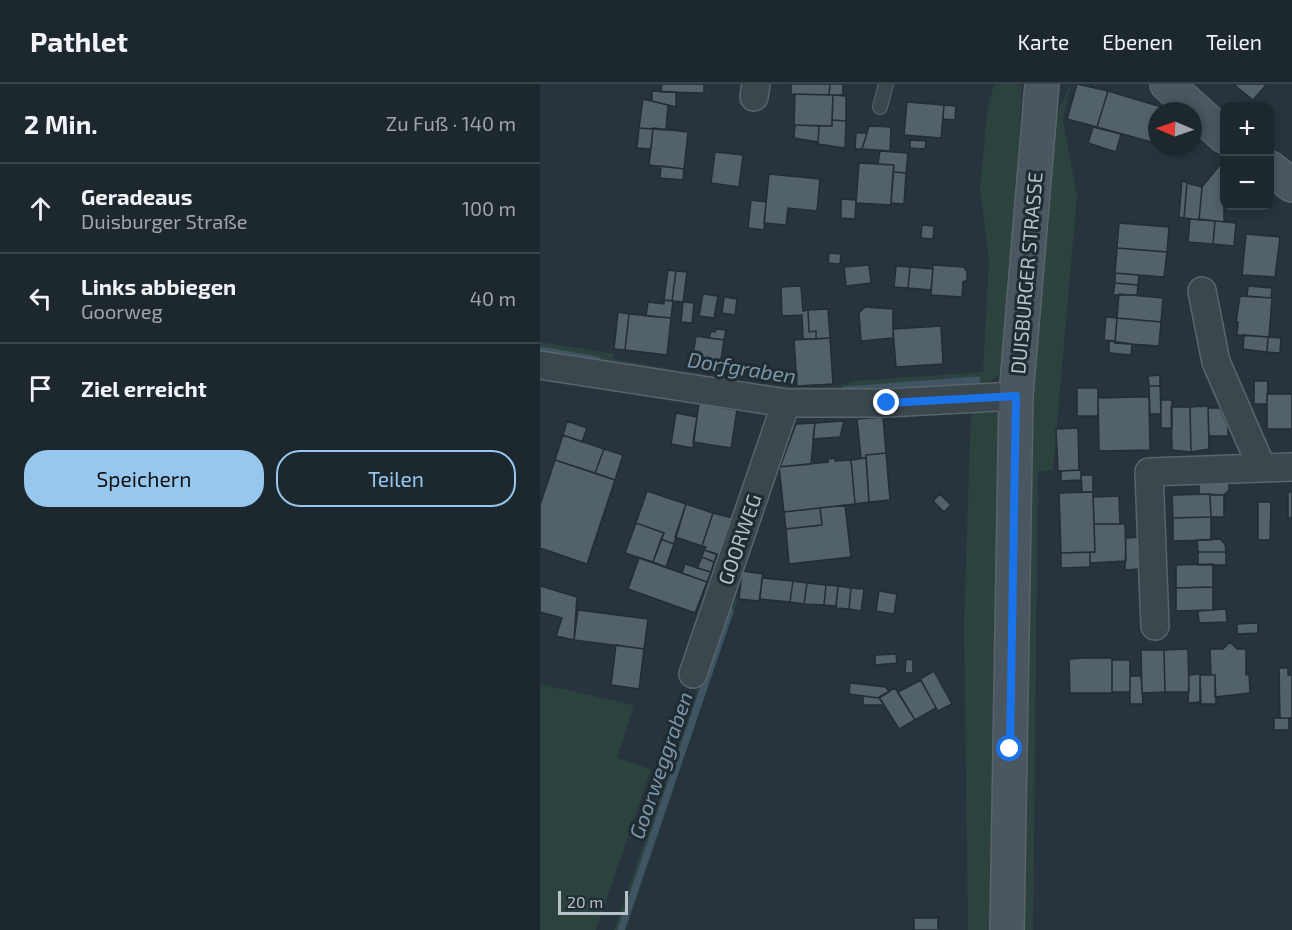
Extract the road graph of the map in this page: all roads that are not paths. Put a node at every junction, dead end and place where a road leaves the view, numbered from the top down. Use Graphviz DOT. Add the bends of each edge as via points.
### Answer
graph roads {
  1 [pos="886,84"];
  2 [pos="1042,84"];
  3 [pos="1167,84"];
  4 [pos="880,107"];
  5 [pos="1220,132"];
  6 [pos="1274,172"];
  7 [pos="1292,185"];
  8 [pos="1202,291"];
  9 [pos="540,365"];
  10 [pos="1016,396"];
  11 [pos="786,403"];
  12 [pos="1292,467"];
  13 [pos="1262,468"];
  14 [pos="1155,627"];
  15 [pos="693,674"];
  16 [pos="1007,930"];
  1 -- 4 [label="lane"];
  2 -- 10 [label="main road, DUISBURGER STRASSE"];
  3 -- 5 [label="main road"];
  6 -- 7 [label="main road"];
  8 -- 13 [label="street" via="1216,362"];
  9 -- 11 [label="street"];
  10 -- 11 [label="street" via="887,403"];
  10 -- 16 [label="main road, DUISBURGER STRASSE"];
  11 -- 15 [label="street, GOORWEG"];
  12 -- 13 [label="street"];
  13 -- 14 [label="street" via="1149,472"];
}
